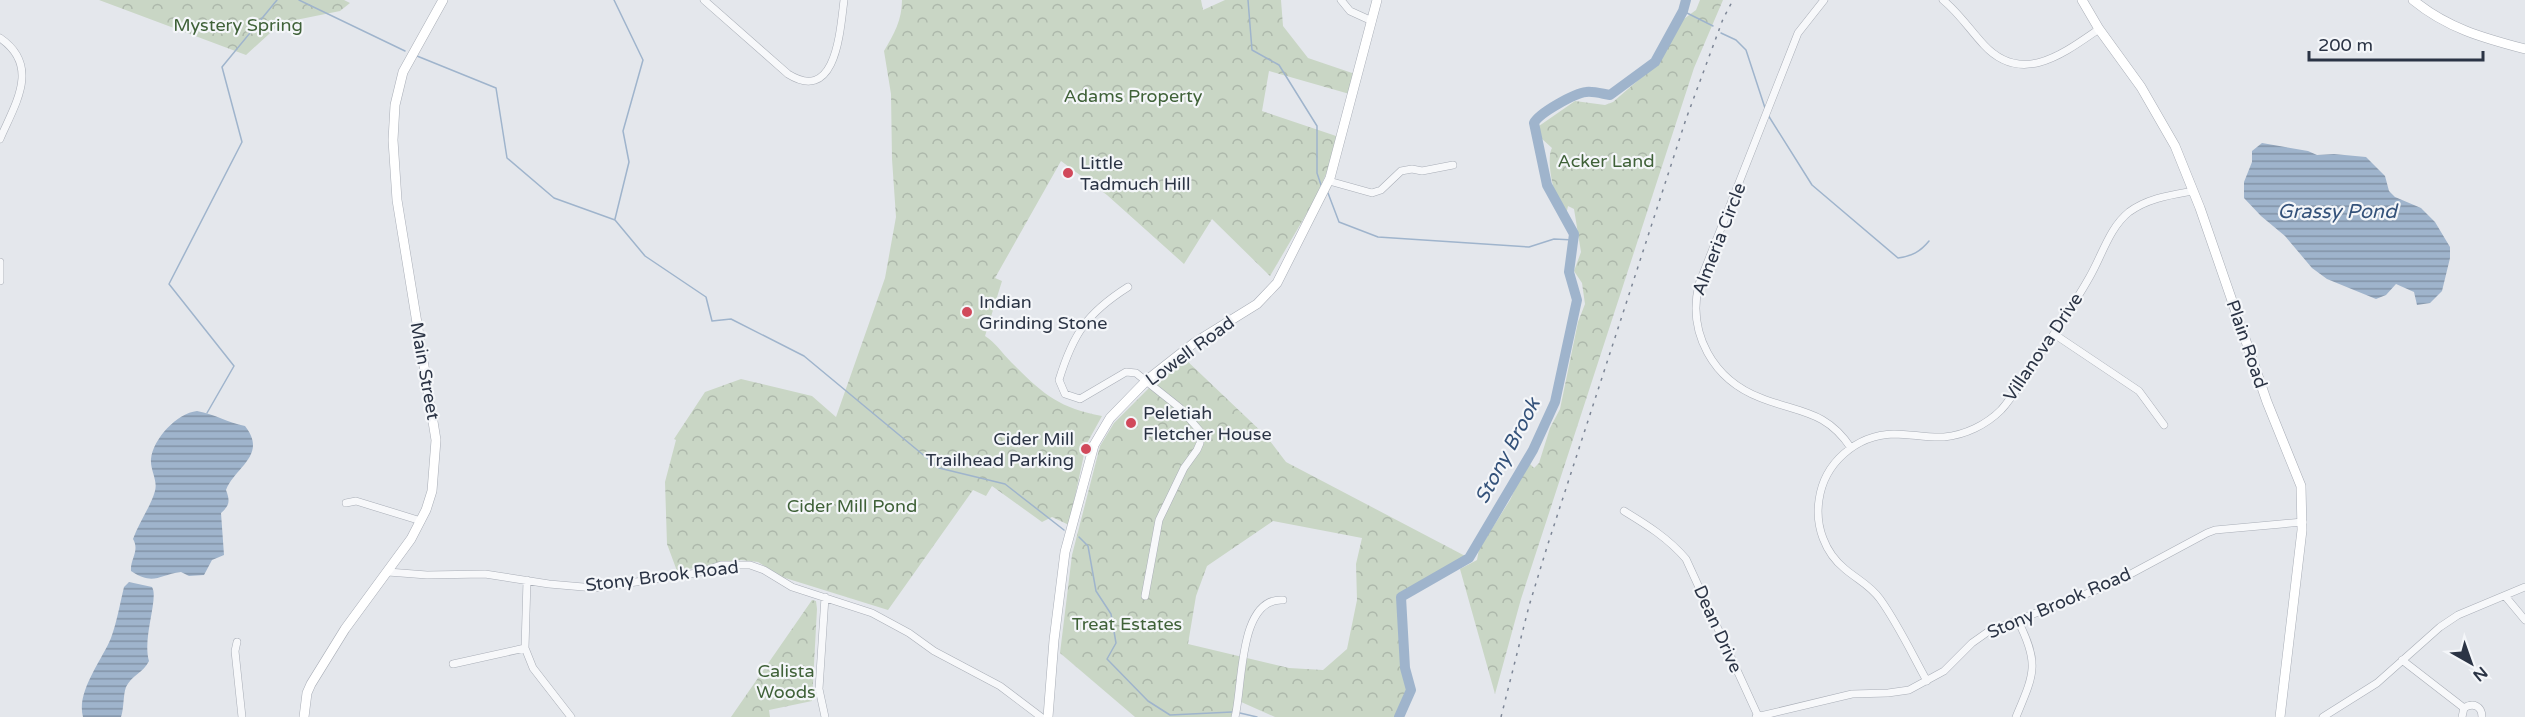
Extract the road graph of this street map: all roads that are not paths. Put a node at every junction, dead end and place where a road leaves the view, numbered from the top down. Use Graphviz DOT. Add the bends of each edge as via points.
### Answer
graph roads {
  1 [pos="443,0"];
  2 [pos="704,0"];
  3 [pos="844,0"];
  4 [pos="1341,0"];
  5 [pos="1377,0"];
  6 [pos="1824,0"];
  7 [pos="1943,0"];
  8 [pos="2082,0"];
  9 [pos="2413,0"];
  10 [pos="1372,21"];
  11 [pos="2099,29"];
  12 [pos="0,38"];
  13 [pos="2525,49"];
  14 [pos="0,139"];
  15 [pos="1453,165"];
  16 [pos="1329,181"];
  17 [pos="2193,191"];
  18 [pos="0,262"];
  19 [pos="0,281"];
  20 [pos="1128,287"];
  21 [pos="2054,334"];
  22 [pos="1147,380"];
  23 [pos="2164,425"];
  24 [pos="1851,448"];
  25 [pos="346,503"];
  26 [pos="1624,511"];
  27 [pos="421,521"];
  28 [pos="2303,522"];
  29 [pos="387,572"];
  30 [pos="527,580"];
  31 [pos="2525,587"];
  32 [pos="1145,596"];
  33 [pos="2505,596"];
  34 [pos="825,597"];
  35 [pos="1283,600"];
  36 [pos="2525,620"];
  37 [pos="2018,621"];
  38 [pos="237,642"];
  39 [pos="525,648"];
  40 [pos="2402,660"];
  41 [pos="453,664"];
  42 [pos="1928,681"];
  43 [pos="2464,708"];
  44 [pos="242,717"];
  45 [pos="304,717"];
  46 [pos="572,717"];
  47 [pos="825,717"];
  48 [pos="1041,717"];
  49 [pos="1048,717"];
  50 [pos="1235,717"];
  51 [pos="1757,717"];
  52 [pos="2016,717"];
  53 [pos="2280,717"];
  54 [pos="2323,717"];
  55 [pos="2462,717"];
  56 [pos="2482,717"];
  1 -- 27 [label="main road, Main Street" via="404,72 393,130 397,200 436,441 432,491"];
  2 -- 3 [label="street" via="788,74 813,82 823,78 829,69"];
  4 -- 10 [label="street" via="1350,11"];
  5 -- 10 [label="main road, Lowell Road"];
  6 -- 24 [label="street, Almeria Circle" via="1798,33 1699,284 1695,318 1706,352 1730,379 1759,398 1821,417 1835,427"];
  7 -- 11 [label="street" via="1992,52 2019,63 2039,63 2058,57"];
  8 -- 11 [label="main road, Plain Road"];
  9 -- 13 [label="main road" via="2459,30"];
  10 -- 16 [label="main road, Lowell Road"];
  11 -- 17 [label="main road, Plain Road" via="2159,117"];
  12 -- 14 [label="street" via="19,57 23,70 20,91"];
  15 -- 16 [label="street" via="1398,172 1383,188 1372,193"];
  16 -- 22 [label="main road, Lowell Road" via="1283,272 1268,293"];
  17 -- 21 [label="street, Villanova Drive" via="2151,200 2121,219"];
  17 -- 28 [label="main road, Plain Road" via="2267,402 2298,476"];
  18 -- 19 [label="street"];
  20 -- 22 [label="street" via="1088,317 1063,365 1059,384 1068,396 1080,399 1126,372"];
  21 -- 23 [label="street" via="2139,391"];
  21 -- 24 [label="street, Villanova Drive" via="2004,405 1976,428 1944,437 1880,436"];
  22 -- 32 [label="street" via="1180,408 1201,436 1160,520"];
  22 -- 49 [label="main road, Lowell Road" via="1102,429 1088,466 1065,552"];
  24 -- 42 [label="street, Villanova Drive" via="1834,464 1821,491 1818,514 1822,537 1839,563 1879,598"];
  25 -- 27 [label="street" via="356,501"];
  26 -- 51 [label="street, Dean Drive" via="1673,544 1686,559"];
  27 -- 29 [label="main road, Main Street"];
  28 -- 37 [label="street, Stony Brook Road" via="2215,530 2112,584"];
  28 -- 53 [label="main road, Plain Road"];
  29 -- 30 [label="street, Stony Brook Road" via="485,574"];
  29 -- 45 [label="main road, Main Street" via="315,676 307,693"];
  30 -- 34 [label="street, Stony Brook Road" via="595,588 740,564 760,568 792,586"];
  30 -- 39 [label="street"];
  31 -- 33 [label="street"];
  33 -- 36 [label="street"];
  33 -- 40 [label="street" via="2458,615"];
  34 -- 47 [label="street" via="819,689"];
  34 -- 48 [label="street, Stony Brook Road" via="872,613 909,633 1000,686"];
  35 -- 50 [label="street" via="1267,603 1252,620"];
  37 -- 42 [label="street, Stony Brook Road" via="1983,635"];
  37 -- 52 [label="street" via="2034,666"];
  38 -- 44 [label="street"];
  39 -- 41 [label="street"];
  39 -- 46 [label="street" via="533,668"];
  40 -- 43 [label="street"];
  40 -- 54 [label="street" via="2377,683"];
  42 -- 51 [label="street, Stony Brook Road" via="1903,692 1852,694"];
  43 -- 55 [label="street"];
  43 -- 56 [label="street" via="2477,706"];
}
